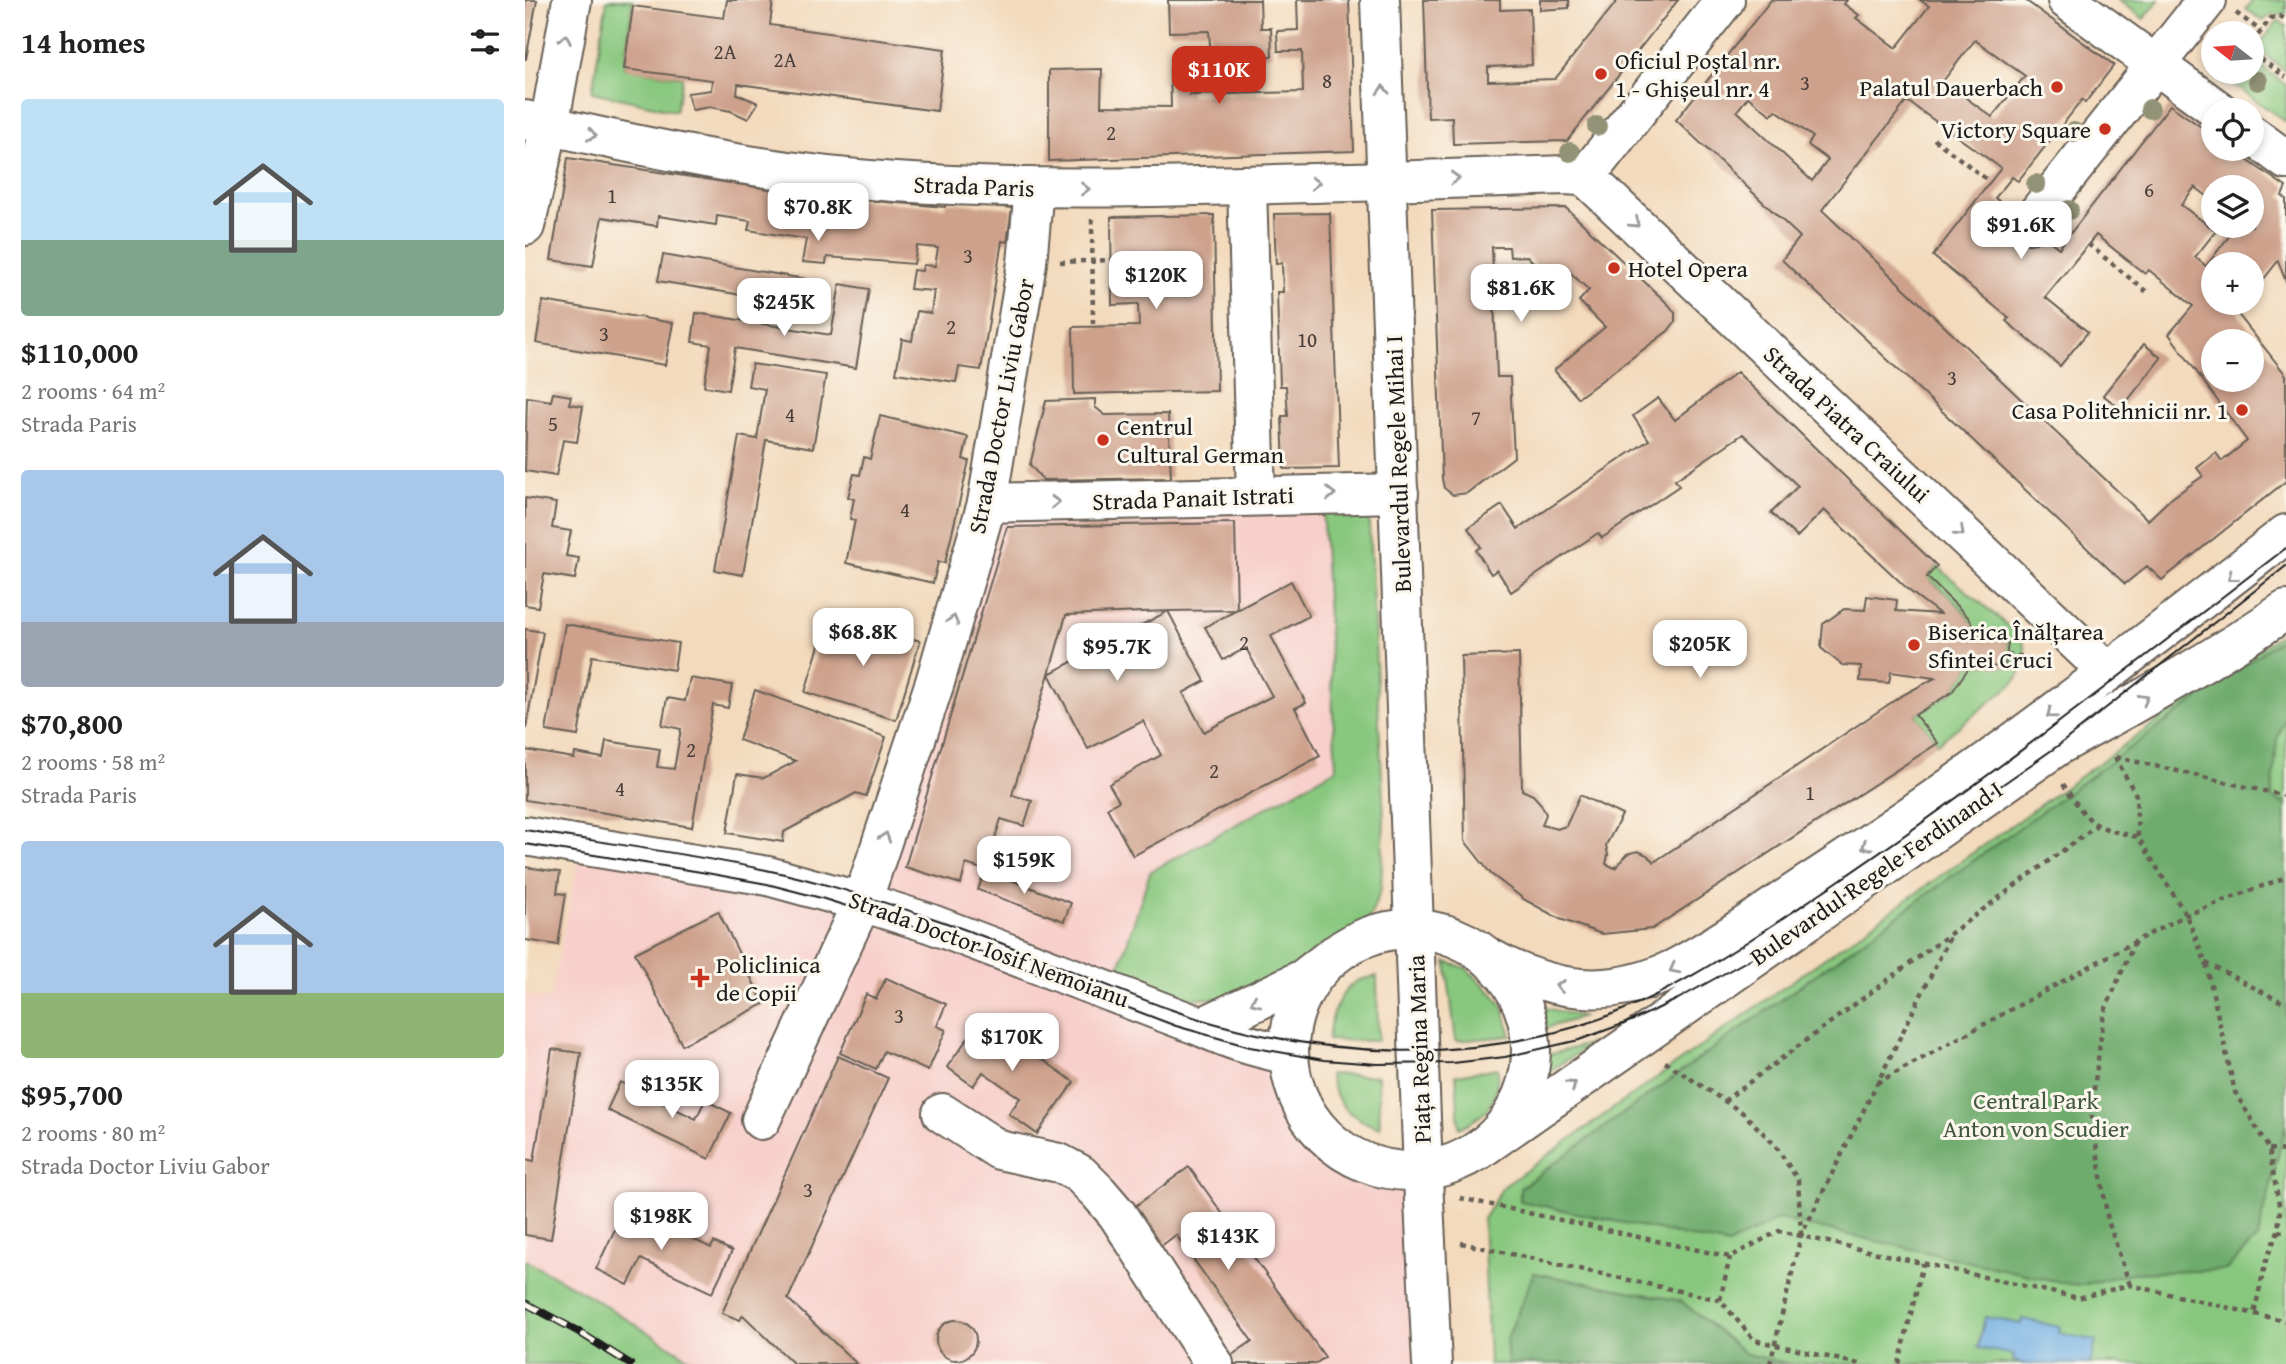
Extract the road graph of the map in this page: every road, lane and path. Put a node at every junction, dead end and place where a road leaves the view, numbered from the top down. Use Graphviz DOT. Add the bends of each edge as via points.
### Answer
graph roads {
  1 [pos="572,0"];
  2 [pos="1380,0"];
  3 [pos="1725,0"];
  4 [pos="2067,0"];
  5 [pos="2207,0"];
  6 [pos="2286,20"];
  7 [pos="2265,26"];
  8 [pos="2265,62"];
  9 [pos="2149,75"];
  10 [pos="2286,77"];
  11 [pos="2201,101"];
  12 [pos="537,123"];
  13 [pos="1934,139"];
  14 [pos="2264,144"];
  15 [pos="2286,160"];
  16 [pos="1585,177"];
  17 [pos="1387,181"];
  18 [pos="1990,182"];
  19 [pos="1247,185"];
  20 [pos="1034,188"];
  21 [pos="1092,215"];
  22 [pos="2029,224"];
  23 [pos="525,226"];
  24 [pos="2088,244"];
  25 [pos="1112,260"];
  26 [pos="1093,261"];
  27 [pos="1027,263"];
  28 [pos="2148,293"];
  29 [pos="1093,327"];
  30 [pos="1399,493"];
  31 [pos="1256,496"];
  32 [pos="987,503"];
  33 [pos="2286,534"];
  34 [pos="2286,610"];
  35 [pos="2007,655"];
  36 [pos="2026,657"];
  37 [pos="2108,672"];
  38 [pos="2110,750"];
  39 [pos="2115,757"];
  40 [pos="2065,787"];
  41 [pos="2286,794"];
  42 [pos="2097,826"];
  43 [pos="525,836"];
  44 [pos="2138,837"];
  45 [pos="2286,877"];
  46 [pos="862,902"];
  47 [pos="2186,915"];
  48 [pos="1415,928"];
  49 [pos="1952,933"];
  50 [pos="2136,941"];
  51 [pos="1334,955"];
  52 [pos="1490,958"];
  53 [pos="2206,963"];
  54 [pos="2286,1004"];
  55 [pos="1202,1027"];
  56 [pos="1289,1055"];
  57 [pos="1662,1060"];
  58 [pos="1877,1084"];
  59 [pos="1724,1101"];
  60 [pos="943,1113"];
  61 [pos="761,1119"];
  62 [pos="2269,1149"];
  63 [pos="2286,1151"];
  64 [pos="1476,1152"];
  65 [pos="1423,1171"];
  66 [pos="1460,1198"];
  67 [pos="2278,1231"];
  68 [pos="2286,1233"];
  69 [pos="1801,1236"];
  70 [pos="1458,1242"];
  71 [pos="1730,1257"];
  72 [pos="1923,1263"];
  73 [pos="2130,1285"];
  74 [pos="1720,1300"];
  75 [pos="2253,1314"];
  76 [pos="2286,1321"];
  77 [pos="1775,1345"];
  78 [pos="1214,1364"];
  79 [pos="1432,1364"];
  80 [pos="1770,1364"];
  81 [pos="1859,1364"];
  82 [pos="1899,1364"];
  12 -- 1 [label="main road, one-way"];
  17 -- 2 [label="main road, Bulevardul Regele Mihai I, one-way"];
  3 -- 16 [label="main road"];
  4 -- 9 [label="main road"];
  5 -- 9 [label="main road"];
  6 -- 7 [label="path" via="2271,18"];
  8 -- 10 [label="path"];
  9 -- 11 [label="main road"];
  9 -- 22 [label="main road"];
  12 -- 20 [label="main road, Strada Paris, one-way" via="726,162 817,175"];
  12 -- 23 [label="main road"];
  13 -- 18 [label="path"];
  14 -- 15 [label="main road"];
  17 -- 16 [label="main road, Strada Paris, one-way"];
  16 -- 37 [label="main road, Strada Piatra Craiului, one-way"];
  19 -- 17 [label="main road, Strada Paris, one-way"];
  17 -- 30 [label="main road, Bulevardul Regele Mihai I"];
  20 -- 19 [label="main road, Strada Paris, one-way"];
  19 -- 31 [label="main road"];
  20 -- 27 [label="main road, Strada Doctor Liviu Gabor"];
  21 -- 26 [label="path"];
  24 -- 28 [label="path"];
  25 -- 26 [label="path"];
  26 -- 27 [label="path"];
  26 -- 29 [label="path"];
  27 -- 32 [label="main road, Strada Doctor Liviu Gabor"];
  31 -- 30 [label="main road, Strada Panait Istrati, one-way"];
  30 -- 48 [label="main road, Bulevardul Regele Mihai I"];
  32 -- 31 [label="main road, Strada Panait Istrati, one-way"];
  46 -- 32 [label="main road, Strada Doctor Liviu Gabor, one-way" via="921,729"];
  33 -- 37 [label="main road, Bulevardul Regele Ferdinand I, one-way"];
  64 -- 34 [label="main road, Bulevardul Regele Ferdinand I, one-way" via="2059,745 2155,693"];
  35 -- 36 [label="path"];
  37 -- 52 [label="main road, Bulevardul Regele Ferdinand I, one-way" via="1849,857 1666,973 1628,985 1563,987 1533,979"];
  38 -- 39 [label="path"];
  39 -- 41 [label="path"];
  39 -- 44 [label="path" via="2136,795"];
  40 -- 42 [label="path"];
  42 -- 44 [label="path"];
  42 -- 49 [label="path"];
  43 -- 46 [label="main road, Strada Doctor Iosif Nemoianu" via="768,876"];
  44 -- 47 [label="path"];
  45 -- 47 [label="path"];
  46 -- 55 [label="main road, Strada Doctor Iosif Nemoianu"];
  46 -- 61 [label="main road, Strada Doctor Liviu Gabor"];
  47 -- 50 [label="path"];
  47 -- 53 [label="path"];
  48 -- 51 [label="main road, Piața Regina Maria" via="1371,935"];
  48 -- 52 [label="main road, Piața Regina Maria" via="1453,936"];
  48 -- 65 [label="main road, Piața Regina Maria"];
  49 -- 58 [label="path"];
  49 -- 59 [label="path"];
  50 -- 58 [label="path"];
  50 -- 73 [label="path" via="2104,1013 2091,1112 2108,1221"];
  51 -- 55 [label="main road, one-way" via="1303,979"];
  51 -- 56 [label="main road, Piața Regina Maria" via="1306,988 1297,1007"];
  52 -- 64 [label="main road, Piața Regina Maria" via="1523,1004 1531,1038 1531,1065 1508,1122"];
  53 -- 54 [label="path"];
  53 -- 62 [label="path" via="2235,1092"];
  55 -- 56 [label="main road, Strada Doctor Iosif Nemoianu" via="1227,1040"];
  56 -- 65 [label="main road, Piața Regina Maria" via="1296,1092 1317,1128 1334,1145 1371,1165"];
  57 -- 59 [label="path"];
  58 -- 69 [label="path"];
  59 -- 69 [label="path" via="1775,1145 1798,1180"];
  60 -- 78 [label="main road" via="999,1150 1059,1163 1080,1174 1117,1214"];
  62 -- 63 [label="path"];
  62 -- 67 [label="path" via="2280,1210"];
  64 -- 65 [label="main road, Piața Regina Maria" via="1454,1164"];
  65 -- 79 [label="main road"];
  66 -- 71 [label="path"];
  67 -- 68 [label="path"];
  67 -- 75 [label="path"];
  69 -- 71 [label="path" via="1779,1231"];
  69 -- 72 [label="path"];
  69 -- 77 [label="path"];
  70 -- 74 [label="path"];
  71 -- 74 [label="path"];
  72 -- 73 [label="path" via="2078,1298"];
  72 -- 82 [label="path"];
  73 -- 75 [label="path"];
  74 -- 77 [label="path" via="1754,1340"];
  75 -- 76 [label="path"];
  77 -- 80 [label="path"];
  77 -- 81 [label="path"];
}
